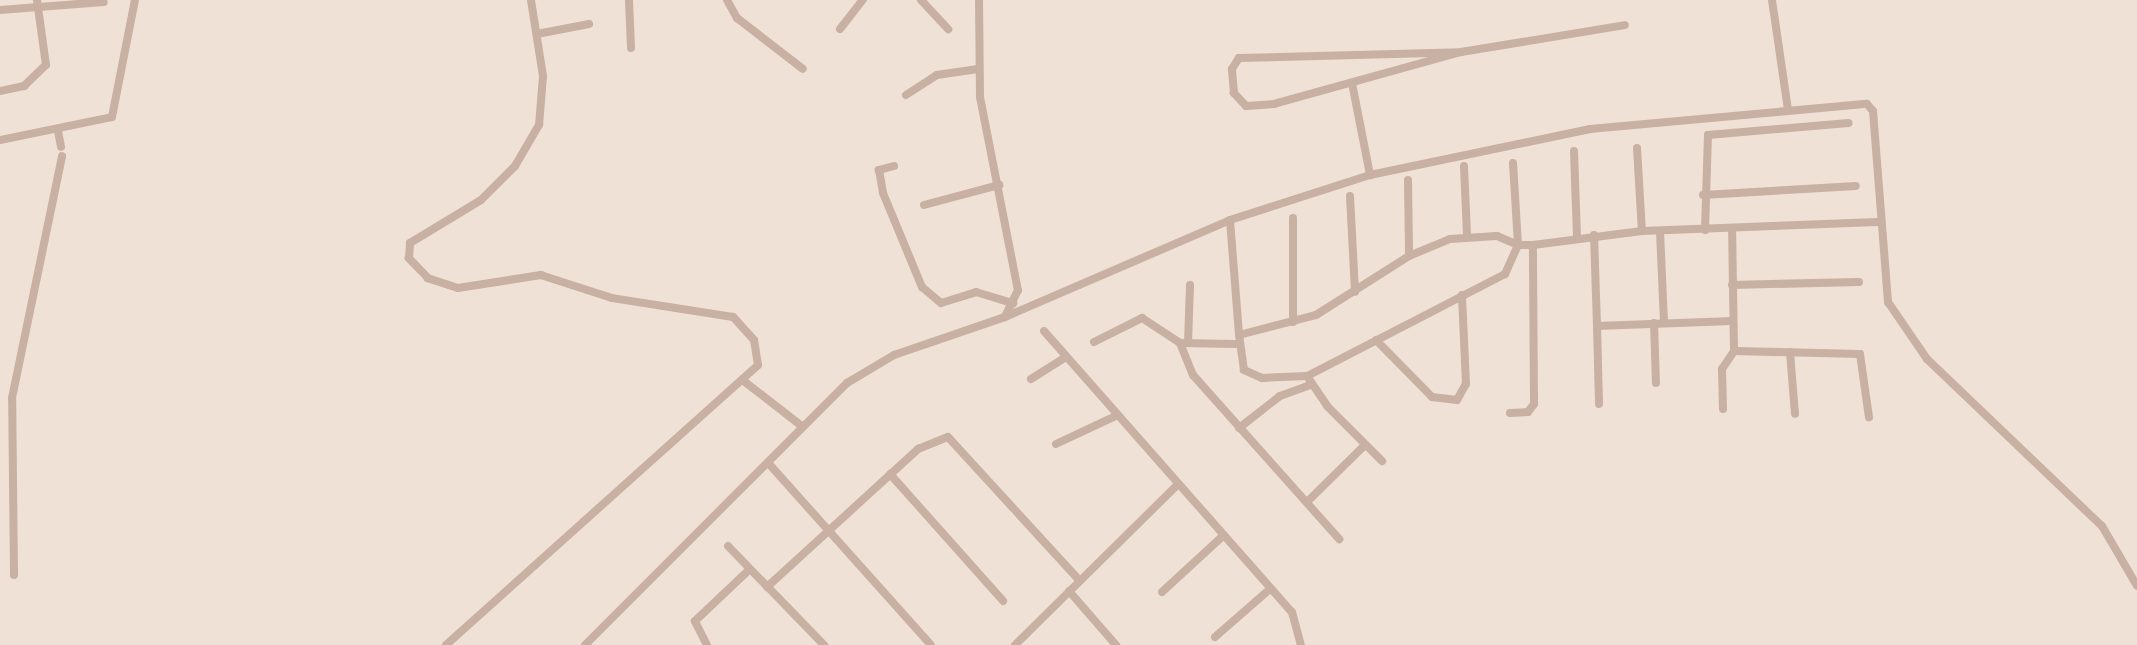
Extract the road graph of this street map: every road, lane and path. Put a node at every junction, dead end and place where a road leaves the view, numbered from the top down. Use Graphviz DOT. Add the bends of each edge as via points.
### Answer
graph roads {
  1 [pos="135,0"];
  2 [pos="531,0"];
  3 [pos="629,0"];
  4 [pos="727,0"];
  5 [pos="863,0"];
  6 [pos="921,0"];
  7 [pos="979,0"];
  8 [pos="1772,0"];
  9 [pos="104,2"];
  10 [pos="37,4"];
  11 [pos="0,10"];
  12 [pos="589,24"];
  13 [pos="1625,25"];
  14 [pos="840,29"];
  15 [pos="948,29"];
  16 [pos="537,34"];
  17 [pos="631,48"];
  18 [pos="1461,52"];
  19 [pos="803,69"];
  20 [pos="978,69"];
  21 [pos="1352,83"];
  22 [pos="0,91"];
  23 [pos="906,95"];
  24 [pos="1788,110"];
  25 [pos="1848,123"];
  26 [pos="58,131"];
  27 [pos="0,140"];
  28 [pos="1637,148"];
  29 [pos="1574,151"];
  30 [pos="1513,163"];
  31 [pos="894,166"];
  32 [pos="1464,166"];
  33 [pos="1370,175"];
  34 [pos="1408,180"];
  35 [pos="999,185"];
  36 [pos="1856,186"];
  37 [pos="1703,195"];
  38 [pos="1350,196"];
  39 [pos="924,205"];
  40 [pos="1293,218"];
  41 [pos="1230,220"];
  42 [pos="1878,222"];
  43 [pos="1732,229"];
  44 [pos="1705,230"];
  45 [pos="1642,231"];
  46 [pos="1660,231"];
  47 [pos="1594,235"];
  48 [pos="1467,236"];
  49 [pos="1577,237"];
  50 [pos="1518,245"];
  51 [pos="1533,245"];
  52 [pos="1409,256"];
  53 [pos="1859,282"];
  54 [pos="1190,285"];
  55 [pos="1732,285"];
  56 [pos="1355,292"];
  57 [pos="1462,295"];
  58 [pos="1013,303"];
  59 [pos="1005,317"];
  60 [pos="1732,321"];
  61 [pos="1293,322"];
  62 [pos="1654,323"];
  63 [pos="1664,323"];
  64 [pos="1597,326"];
  65 [pos="1044,331"];
  66 [pos="1237,340"];
  67 [pos="1376,340"];
  68 [pos="1094,342"];
  69 [pos="1184,343"];
  70 [pos="1734,351"];
  71 [pos="1790,352"];
  72 [pos="1066,357"];
  73 [pos="1031,379"];
  74 [pos="1309,381"];
  75 [pos="745,382"];
  76 [pos="1656,383"];
  77 [pos="0,397"];
  78 [pos="12,398"];
  79 [pos="1599,404"];
  80 [pos="1723,409"];
  81 [pos="1510,413"];
  82 [pos="1795,414"];
  83 [pos="1118,415"];
  84 [pos="1869,417"];
  85 [pos="803,427"];
  86 [pos="1239,428"];
  87 [pos="1056,444"];
  88 [pos="1365,445"];
  89 [pos="1382,461"];
  90 [pos="770,465"];
  91 [pos="890,474"];
  92 [pos="1177,485"];
  93 [pos="1307,502"];
  94 [pos="827,532"];
  95 [pos="1223,536"];
  96 [pos="1339,539"];
  97 [pos="728,546"];
  98 [pos="749,570"];
  99 [pos="14,575"];
  100 [pos="1078,579"];
  101 [pos="2137,586"];
  102 [pos="767,587"];
  103 [pos="1270,589"];
  104 [pos="1069,591"];
  105 [pos="1162,592"];
  106 [pos="1003,601"];
  107 [pos="1215,637"];
  108 [pos="818,643"];
  109 [pos="446,645"];
  110 [pos="585,645"];
  111 [pos="707,645"];
  112 [pos="931,645"];
  113 [pos="1015,645"];
  114 [pos="1116,645"];
  115 [pos="1301,645"];
  1 -- 26 [label="street" via="115,112 102,123"];
  2 -- 16 [label="street"];
  3 -- 17 [label="street"];
  4 -- 19 [label="street" via="737,18"];
  5 -- 14 [label="street"];
  6 -- 15 [label="street"];
  7 -- 20 [label="street"];
  8 -- 24 [label="street"];
  9 -- 10 [label="street"];
  10 -- 11 [label="street"];
  10 -- 22 [label="street" via="42,73 19,88"];
  12 -- 16 [label="street"];
  13 -- 18 [label="street"];
  16 -- 75 [label="street" via="545,109 526,151 481,200 410,243 409,258 428,278 458,288 541,275 612,298 733,317 744,324 759,353"];
  18 -- 21 [label="street"];
  18 -- 21 [label="street" via="1260,56 1239,58 1232,69 1234,93 1252,107"];
  20 -- 23 [label="street" via="937,75"];
  20 -- 35 [label="street"];
  21 -- 33 [label="street"];
  24 -- 33 [label="street" via="1590,129"];
  24 -- 42 [label="street" via="1870,106"];
  25 -- 37 [label="street" via="1713,132 1702,144"];
  26 -- 27 [label="street"];
  26 -- 78 [label="street" via="62,151"];
  28 -- 45 [label="street"];
  29 -- 49 [label="street"];
  30 -- 50 [label="street"];
  31 -- 58 [label="street" via="879,170 887,210 922,287 941,303 976,292"];
  32 -- 48 [label="street"];
  33 -- 41 [label="street"];
  34 -- 52 [label="street"];
  35 -- 39 [label="street"];
  35 -- 58 [label="street" via="1017,281"];
  36 -- 37 [label="street"];
  37 -- 44 [label="street"];
  38 -- 56 [label="street"];
  40 -- 61 [label="street"];
  41 -- 59 [label="street"];
  41 -- 66 [label="street"];
  42 -- 43 [label="street"];
  42 -- 101 [label="street" via="1885,292 1906,332 2102,526"];
  43 -- 44 [label="street"];
  43 -- 55 [label="street"];
  44 -- 46 [label="street"];
  45 -- 46 [label="street"];
  45 -- 47 [label="street"];
  46 -- 63 [label="street"];
  47 -- 49 [label="street"];
  47 -- 64 [label="street"];
  48 -- 50 [label="street" via="1497,236"];
  48 -- 52 [label="street"];
  49 -- 51 [label="street"];
  50 -- 51 [label="street"];
  50 -- 57 [label="street" via="1513,267"];
  51 -- 81 [label="street" via="1534,404 1528,412"];
  52 -- 56 [label="street"];
  53 -- 55 [label="street"];
  54 -- 69 [label="street"];
  55 -- 60 [label="street"];
  56 -- 61 [label="street"];
  57 -- 67 [label="street"];
  57 -- 67 [label="street" via="1466,384 1457,400 1432,397"];
  58 -- 59 [label="street"];
  59 -- 85 [label="street" via="874,364"];
  60 -- 63 [label="street"];
  60 -- 70 [label="street"];
  61 -- 66 [label="street"];
  62 -- 63 [label="street"];
  62 -- 64 [label="street"];
  62 -- 76 [label="street"];
  64 -- 79 [label="street"];
  65 -- 72 [label="street"];
  66 -- 69 [label="street"];
  66 -- 74 [label="street" via="1252,376"];
  67 -- 74 [label="street"];
  68 -- 69 [label="street" via="1142,318"];
  69 -- 86 [label="street" via="1193,375"];
  70 -- 71 [label="street"];
  70 -- 80 [label="street" via="1722,369"];
  71 -- 82 [label="street"];
  71 -- 84 [label="street" via="1864,357"];
  72 -- 73 [label="street"];
  72 -- 83 [label="street"];
  74 -- 86 [label="street"];
  74 -- 88 [label="street"];
  75 -- 85 [label="street"];
  75 -- 109 [label="street"];
  77 -- 78 [label="street"];
  78 -- 99 [label="street"];
  83 -- 87 [label="street"];
  83 -- 92 [label="street"];
  85 -- 90 [label="street"];
  86 -- 93 [label="street"];
  88 -- 89 [label="street"];
  88 -- 93 [label="street"];
  90 -- 94 [label="street"];
  90 -- 110 [label="street" via="646,578"];
  91 -- 94 [label="street"];
  91 -- 100 [label="street" via="918,449 948,437"];
  91 -- 106 [label="street"];
  92 -- 95 [label="street"];
  92 -- 100 [label="street"];
  93 -- 96 [label="street"];
  94 -- 102 [label="street"];
  94 -- 112 [label="street"];
  95 -- 103 [label="street"];
  95 -- 105 [label="street"];
  97 -- 98 [label="street"];
  98 -- 102 [label="street"];
  98 -- 111 [label="street" via="695,621"];
  100 -- 104 [label="street"];
  102 -- 108 [label="street"];
  103 -- 107 [label="street"];
  103 -- 115 [label="street" via="1292,612"];
  104 -- 113 [label="street"];
  104 -- 114 [label="street"];
}
